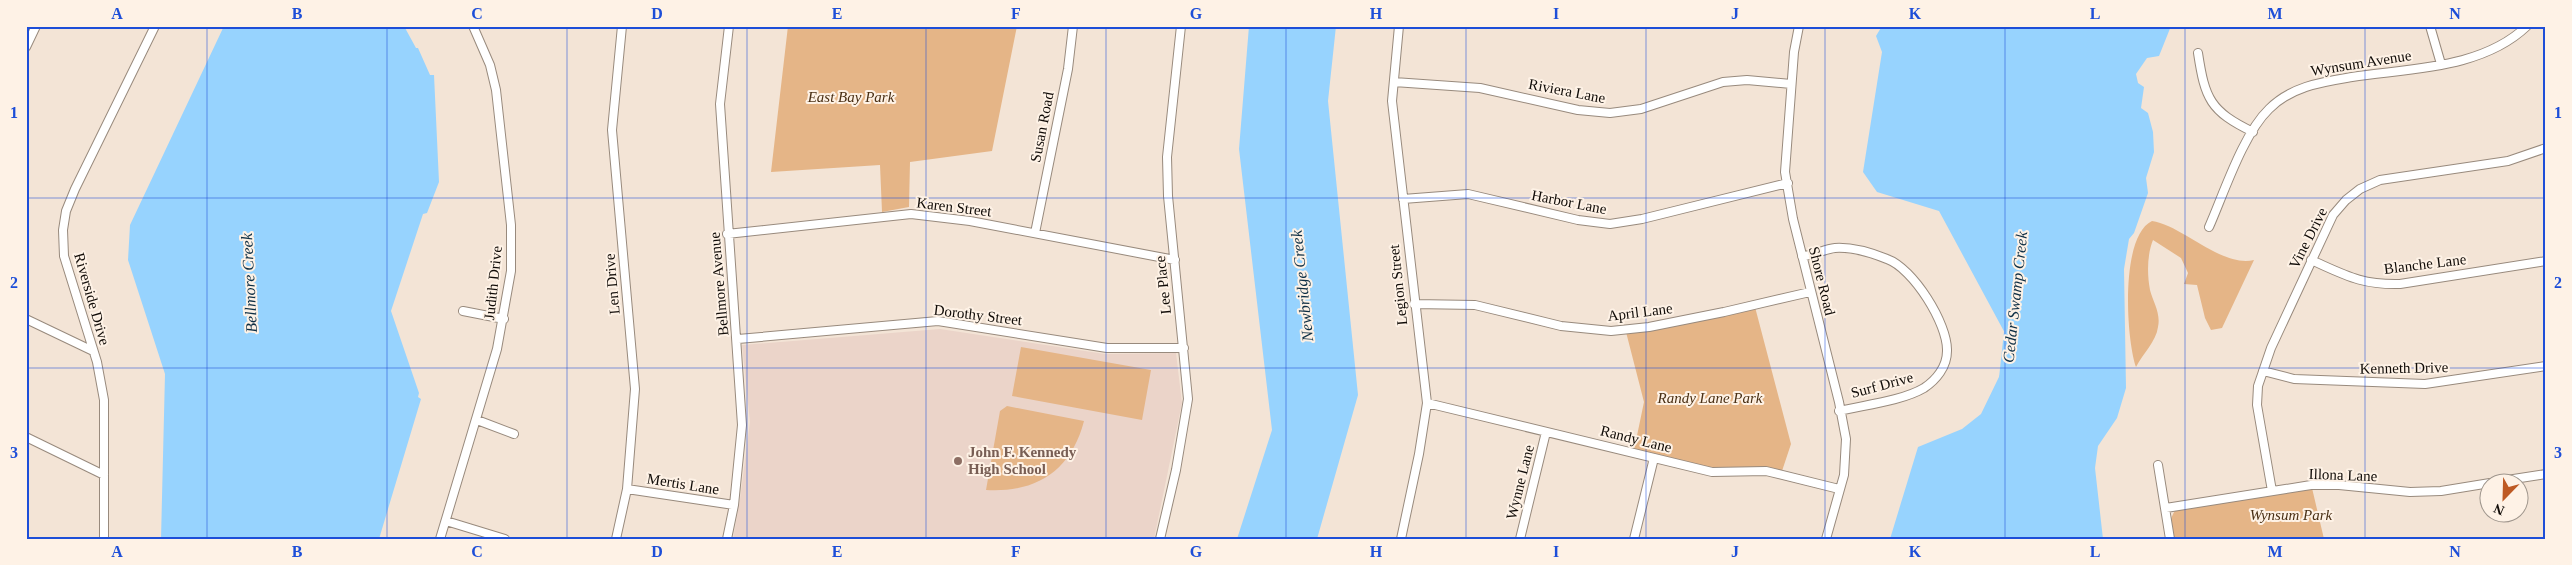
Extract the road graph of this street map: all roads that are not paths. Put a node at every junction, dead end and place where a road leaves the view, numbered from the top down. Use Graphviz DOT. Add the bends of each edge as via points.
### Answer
graph roads {
  1 [pos="36,26"];
  2 [pos="154,26"];
  3 [pos="473,26"];
  4 [pos="622,26"];
  5 [pos="729,26"];
  6 [pos="1073,26"];
  7 [pos="1181,26"];
  8 [pos="1399,26"];
  9 [pos="1799,26"];
  10 [pos="2430,26"];
  11 [pos="2527,26"];
  12 [pos="26,47"];
  13 [pos="2198,53"];
  14 [pos="2441,64"];
  15 [pos="1394,82"];
  16 [pos="1792,84"];
  17 [pos="2253,132"];
  18 [pos="2546,148"];
  19 [pos="1788,183"];
  20 [pos="1403,200"];
  21 [pos="2209,227"];
  22 [pos="1036,233"];
  23 [pos="728,234"];
  24 [pos="1802,256"];
  25 [pos="1174,260"];
  26 [pos="2311,260"];
  27 [pos="2546,261"];
  28 [pos="1810,292"];
  29 [pos="1414,304"];
  30 [pos="464,311"];
  31 [pos="26,319"];
  32 [pos="504,319"];
  33 [pos="738,339"];
  34 [pos="1184,348"];
  35 [pos="93,351"];
  36 [pos="2546,366"];
  37 [pos="2262,371"];
  38 [pos="1427,404"];
  39 [pos="1839,411"];
  40 [pos="477,420"];
  41 [pos="1546,432"];
  42 [pos="514,434"];
  43 [pos="26,437"];
  44 [pos="1654,458"];
  45 [pos="2158,465"];
  46 [pos="2546,474"];
  47 [pos="104,475"];
  48 [pos="2530,476"];
  49 [pos="2480,485"];
  50 [pos="627,489"];
  51 [pos="1839,489"];
  52 [pos="2272,491"];
  53 [pos="734,505"];
  54 [pos="2166,508"];
  55 [pos="446,521"];
  56 [pos="104,539"];
  57 [pos="440,539"];
  58 [pos="505,539"];
  59 [pos="616,539"];
  60 [pos="727,539"];
  61 [pos="1160,539"];
  62 [pos="1400,539"];
  63 [pos="1520,539"];
  64 [pos="1634,539"];
  65 [pos="1826,539"];
  66 [pos="2170,539"];
  1 -- 12 [label="street"];
  2 -- 35 [label="street, Riverside Drive" via="66,211 64,256"];
  3 -- 32 [label="street, Judith Drive" via="490,65 503,143 511,226 511,270"];
  4 -- 50 [label="street, Len Drive" via="612,130 635,389"];
  5 -- 23 [label="street, Bellmore Avenue" via="720,104"];
  6 -- 22 [label="street, Susan Road" via="1068,69"];
  7 -- 25 [label="street, Lee Place" via="1167,157"];
  8 -- 15 [label="street, Legion Street"];
  9 -- 16 [label="street, Shore Road"];
  10 -- 14 [label="street"];
  11 -- 14 [label="street, Wynsum Avenue" via="2504,45"];
  13 -- 17 [label="street" via="2205,89 2213,104 2227,119"];
  14 -- 17 [label="street, Wynsum Avenue" via="2303,87 2269,109"];
  15 -- 16 [label="street, Riviera Lane" via="1480,88 1610,114 1641,110 1723,82 1747,80"];
  15 -- 20 [label="street, Legion Street" via="1392,102"];
  16 -- 19 [label="street, Shore Road" via="1785,150"];
  17 -- 21 [label="street, Wynsum Avenue"];
  18 -- 26 [label="street, Vine Drive" via="2508,161 2387,179 2360,189 2333,214"];
  19 -- 20 [label="street, Harbor Lane" via="1610,224 1578,220 1468,194"];
  19 -- 24 [label="street, Shore Road"];
  20 -- 29 [label="street, Legion Street"];
  22 -- 23 [label="street, Karen Street" via="911,214"];
  22 -- 25 [label="street, Karen Street"];
  23 -- 33 [label="street, Bellmore Avenue"];
  24 -- 28 [label="street, Shore Road"];
  24 -- 39 [label="street, Surf Drive" via="1835,248 1849,249 1900,265 1920,289 1947,342 1946,362 1923,389"];
  25 -- 34 [label="street, Lee Place"];
  26 -- 27 [label="street, Blanche Lane" via="2357,280 2376,284 2400,284"];
  26 -- 37 [label="street, Vine Drive"];
  28 -- 29 [label="street, April Lane" via="1642,328 1610,331 1561,326 1475,305"];
  28 -- 39 [label="street, Shore Road"];
  29 -- 38 [label="street, Legion Street"];
  30 -- 32 [label="street"];
  31 -- 35 [label="street"];
  32 -- 40 [label="street, Judith Drive"];
  33 -- 34 [label="street, Dorothy Street" via="938,321 1106,348"];
  33 -- 53 [label="street, Bellmore Avenue" via="742,425"];
  34 -- 61 [label="street, Lee Place" via="1186,416"];
  35 -- 47 [label="street, Riverside Drive" via="104,400"];
  36 -- 37 [label="street, Kenneth Drive" via="2425,384 2294,378"];
  37 -- 52 [label="street, Vine Drive" via="2257,405"];
  38 -- 41 [label="street, Randy Lane"];
  38 -- 62 [label="street, Legion Street"];
  39 -- 51 [label="street, Shore Road" via="1846,463"];
  40 -- 42 [label="street"];
  40 -- 55 [label="street, Judith Drive"];
  41 -- 44 [label="street, Randy Lane"];
  41 -- 63 [label="street, Wynne Lane"];
  43 -- 47 [label="street"];
  44 -- 51 [label="street, Randy Lane" via="1712,472 1778,473"];
  44 -- 64 [label="street"];
  45 -- 54 [label="street"];
  46 -- 48 [label="street"];
  47 -- 56 [label="street, Riverside Drive"];
  49 -- 52 [label="street, Illona Lane" via="2410,492 2339,485"];
  50 -- 53 [label="street, Mertis Lane"];
  50 -- 59 [label="street, Len Drive"];
  51 -- 65 [label="street, Shore Road"];
  52 -- 54 [label="street, Illona Lane"];
  53 -- 60 [label="street, Bellmore Avenue"];
  54 -- 66 [label="street"];
  55 -- 57 [label="street, Judith Drive"];
  55 -- 58 [label="street"];
}
